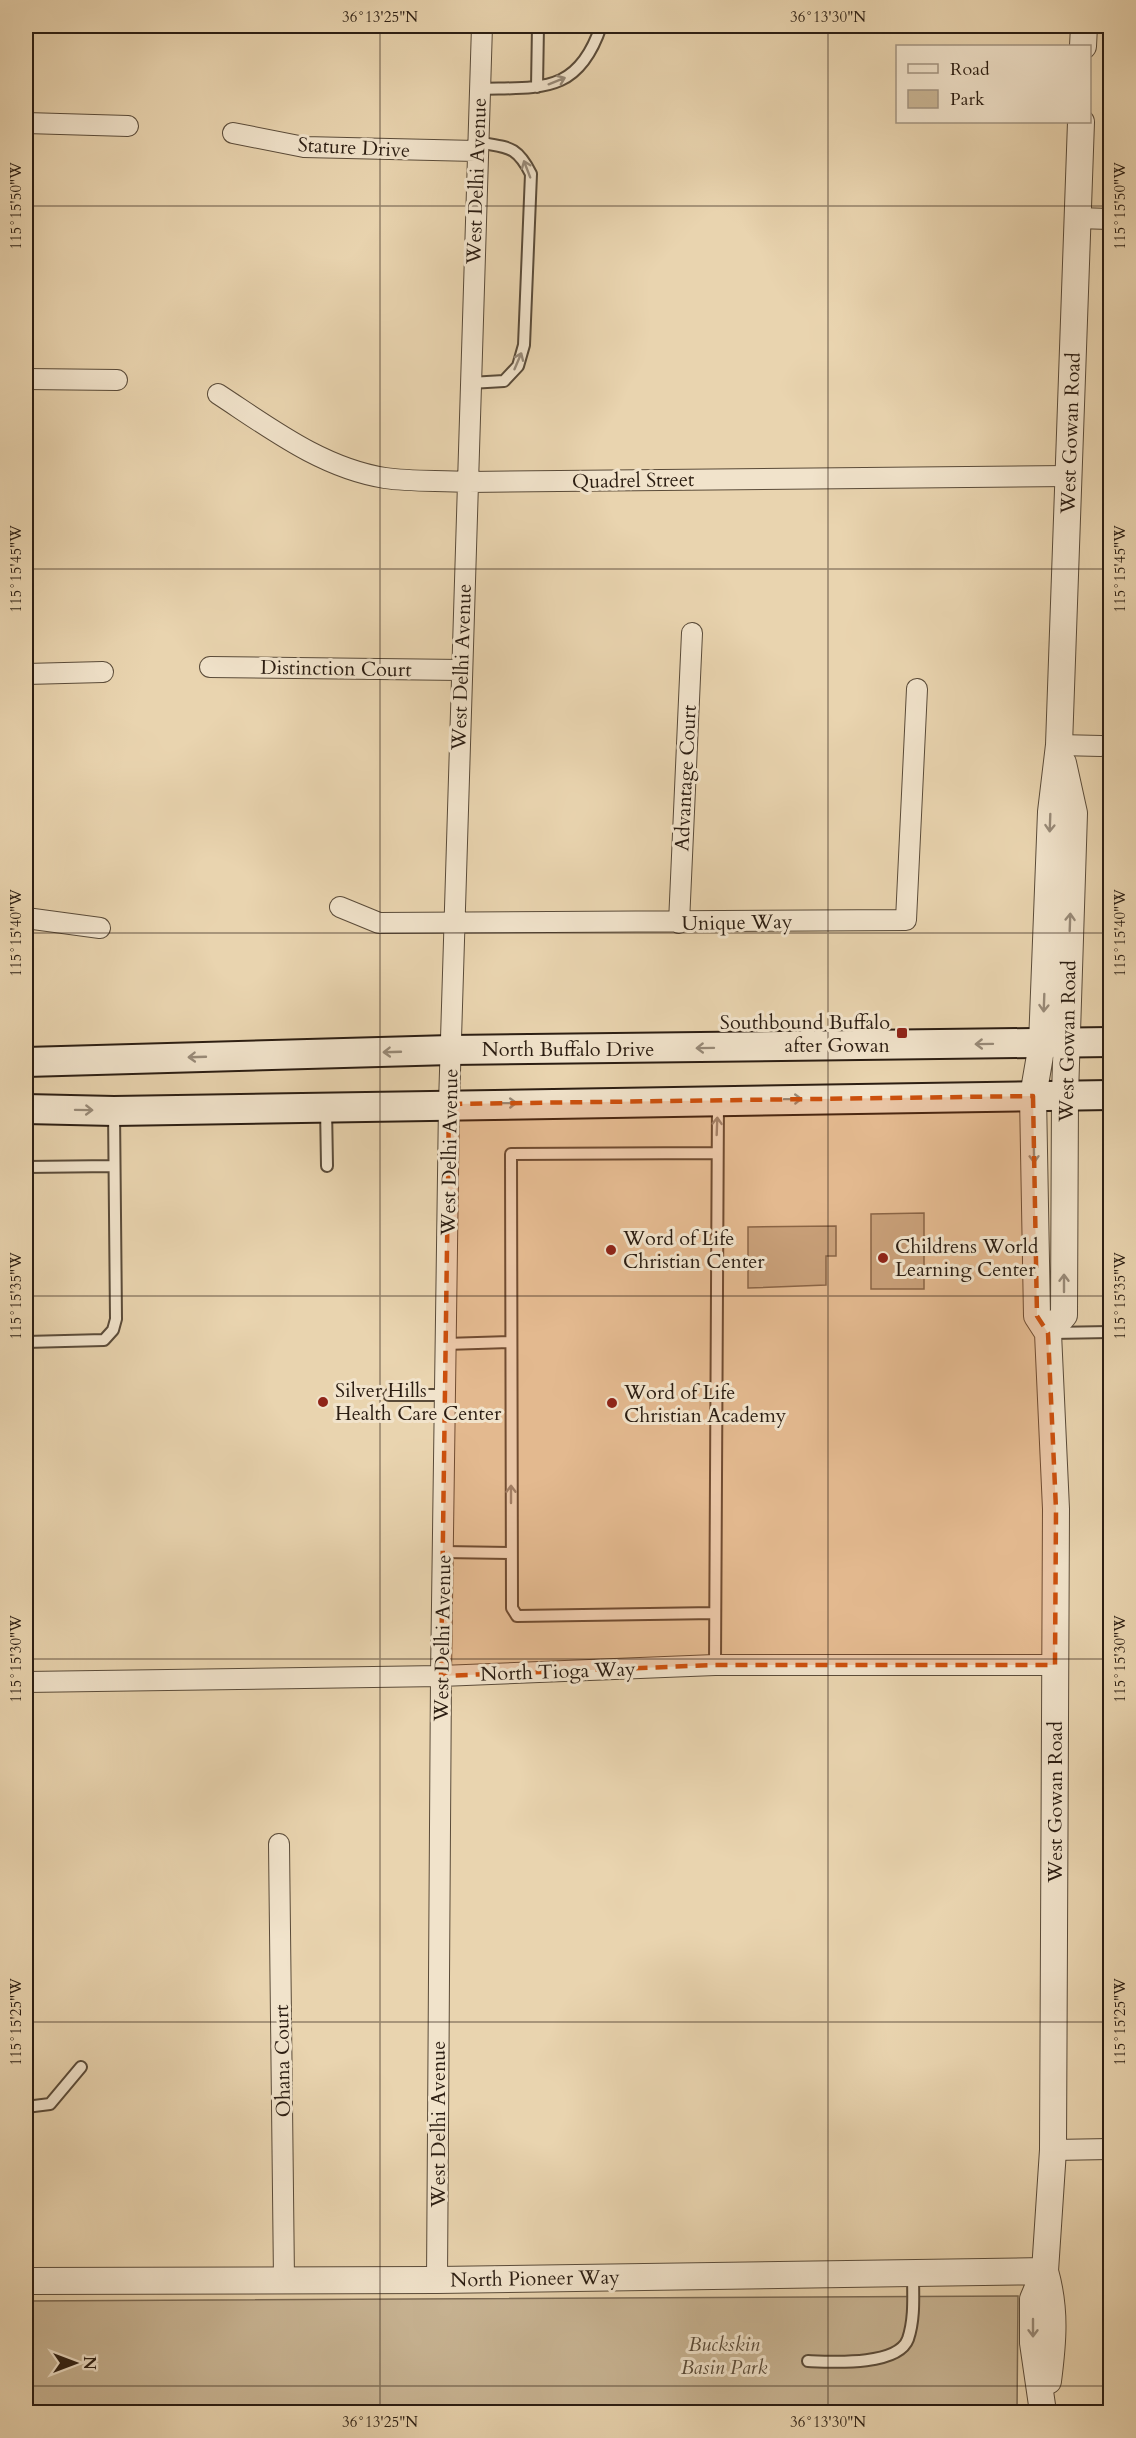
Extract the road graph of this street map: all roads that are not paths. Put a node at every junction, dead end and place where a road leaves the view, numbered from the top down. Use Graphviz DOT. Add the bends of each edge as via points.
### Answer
graph roads {
  1 [pos="482,26"];
  2 [pos="538,26"];
  3 [pos="601,26"];
  4 [pos="1084,26"];
  5 [pos="1083,45"];
  6 [pos="537,87"];
  7 [pos="479,89"];
  8 [pos="26,123"];
  9 [pos="1081,123"];
  10 [pos="128,126"];
  11 [pos="233,134"];
  12 [pos="476,147"];
  13 [pos="1077,218"];
  14 [pos="1110,219"];
  15 [pos="26,378"];
  16 [pos="117,380"];
  17 [pos="470,383"];
  18 [pos="218,394"];
  19 [pos="1069,476"];
  20 [pos="468,482"];
  21 [pos="692,633"];
  22 [pos="210,667"];
  23 [pos="461,670"];
  24 [pos="103,672"];
  25 [pos="26,674"];
  26 [pos="917,689"];
  27 [pos="1059,745"];
  28 [pos="1107,746"];
  29 [pos="340,907"];
  30 [pos="26,918"];
  31 [pos="679,923"];
  32 [pos="454,924"];
  33 [pos="100,928"];
  34 [pos="1110,1042"];
  35 [pos="1055,1043"];
  36 [pos="451,1050"];
  37 [pos="26,1062"];
  38 [pos="1065,1095"];
  39 [pos="1110,1095"];
  40 [pos="1033,1096"];
  41 [pos="718,1100"];
  42 [pos="449,1104"];
  43 [pos="326,1107"];
  44 [pos="26,1109"];
  45 [pos="114,1111"];
  46 [pos="716,1153"];
  47 [pos="114,1166"];
  48 [pos="327,1166"];
  49 [pos="26,1167"];
  50 [pos="1110,1332"];
  51 [pos="1048,1333"];
  52 [pos="26,1342"];
  53 [pos="510,1342"];
  54 [pos="445,1344"];
  55 [pos="389,1395"];
  56 [pos="445,1395"];
  57 [pos="443,1552"];
  58 [pos="510,1553"];
  59 [pos="715,1613"];
  60 [pos="716,1665"];
  61 [pos="1055,1665"];
  62 [pos="441,1676"];
  63 [pos="26,1682"];
  64 [pos="279,1844"];
  65 [pos="81,2067"];
  66 [pos="26,2107"];
  67 [pos="1110,2149"];
  68 [pos="1053,2150"];
  69 [pos="1045,2271"];
  70 [pos="913,2273"];
  71 [pos="284,2278"];
  72 [pos="437,2280"];
  73 [pos="26,2281"];
  74 [pos="808,2361"];
  75 [pos="1044,2412"];
  1 -- 7 [label="street, West Delhi Avenue"];
  2 -- 6 [label="lane"];
  6 -- 3 [label="lane, one-way" via="560,82 583,63"];
  4 -- 5 [label="street"];
  6 -- 7 [label="lane"];
  7 -- 12 [label="street, West Delhi Avenue"];
  8 -- 10 [label="street"];
  9 -- 13 [label="street, West Gowan Road"];
  11 -- 12 [label="street, Stature Drive" via="304,147"];
  12 -- 17 [label="street, West Delhi Avenue"];
  17 -- 12 [label="lane, one-way" via="504,381 518,366 524,345 531,174 522,155 510,149"];
  13 -- 14 [label="street"];
  13 -- 19 [label="street, West Gowan Road"];
  15 -- 16 [label="street"];
  17 -- 20 [label="street, West Delhi Avenue"];
  18 -- 20 [label="street, Quadrel Street" via="292,443 338,465 385,478"];
  19 -- 20 [label="street, Quadrel Street"];
  19 -- 27 [label="street, West Gowan Road"];
  20 -- 23 [label="street, West Delhi Avenue"];
  21 -- 31 [label="street, Advantage Court"];
  22 -- 23 [label="street, Distinction Court"];
  23 -- 32 [label="street, West Delhi Avenue"];
  24 -- 25 [label="street"];
  26 -- 31 [label="street, Unique Way" via="906,920"];
  27 -- 28 [label="street"];
  27 -- 35 [label="street, West Gowan Road" via="1074,813"];
  29 -- 32 [label="street, Unique Way" via="379,923"];
  30 -- 33 [label="street"];
  31 -- 32 [label="street, Unique Way"];
  32 -- 36 [label="street, West Delhi Avenue"];
  34 -- 35 [label="main road, North Buffalo Drive"];
  35 -- 36 [label="main road, North Buffalo Drive, one-way"];
  35 -- 38 [label="street, West Gowan Road"];
  35 -- 40 [label="street, West Gowan Road"];
  36 -- 37 [label="main road, North Buffalo Drive, one-way"];
  36 -- 42 [label="street, West Delhi Avenue"];
  38 -- 39 [label="main road"];
  38 -- 40 [label="main road"];
  51 -- 38 [label="street, West Gowan Road, one-way" via="1064,1315"];
  41 -- 40 [label="main road, one-way"];
  40 -- 51 [label="street, West Gowan Road, one-way" via="1037,1316"];
  42 -- 41 [label="main road, one-way"];
  46 -- 41 [label="lane, one-way"];
  42 -- 43 [label="main road"];
  42 -- 54 [label="street, West Delhi Avenue"];
  43 -- 45 [label="main road"];
  43 -- 48 [label="lane"];
  44 -- 45 [label="main road, one-way"];
  45 -- 47 [label="lane"];
  46 -- 53 [label="lane" via="511,1154"];
  46 -- 59 [label="lane"];
  47 -- 49 [label="lane"];
  47 -- 52 [label="lane" via="113,1330 105,1340"];
  50 -- 51 [label="lane"];
  51 -- 61 [label="street, West Gowan Road" via="1056,1509"];
  53 -- 54 [label="lane"];
  58 -- 53 [label="lane, one-way"];
  54 -- 56 [label="street, West Delhi Avenue"];
  55 -- 56 [label="lane"];
  56 -- 57 [label="street, West Delhi Avenue"];
  57 -- 58 [label="lane"];
  57 -- 62 [label="street, West Delhi Avenue"];
  58 -- 59 [label="lane" via="512,1608 517,1616"];
  59 -- 60 [label="lane"];
  60 -- 61 [label="street, North Tioga Way"];
  60 -- 62 [label="street, North Tioga Way"];
  61 -- 68 [label="street, West Gowan Road"];
  62 -- 63 [label="street, North Tioga Way"];
  62 -- 72 [label="street, West Delhi Avenue"];
  64 -- 71 [label="street, Ohana Court"];
  65 -- 66 [label="lane" via="50,2104"];
  67 -- 68 [label="street"];
  68 -- 69 [label="street, West Gowan Road"];
  69 -- 70 [label="street, North Pioneer Way"];
  69 -- 75 [label="street, West Gowan Road" via="1052,2299 1052,2342"];
  70 -- 72 [label="street, North Pioneer Way"];
  70 -- 74 [label="lane" via="913,2314 907,2341 895,2355 847,2362"];
  71 -- 72 [label="street, North Pioneer Way"];
  71 -- 73 [label="street, North Pioneer Way"];
}
